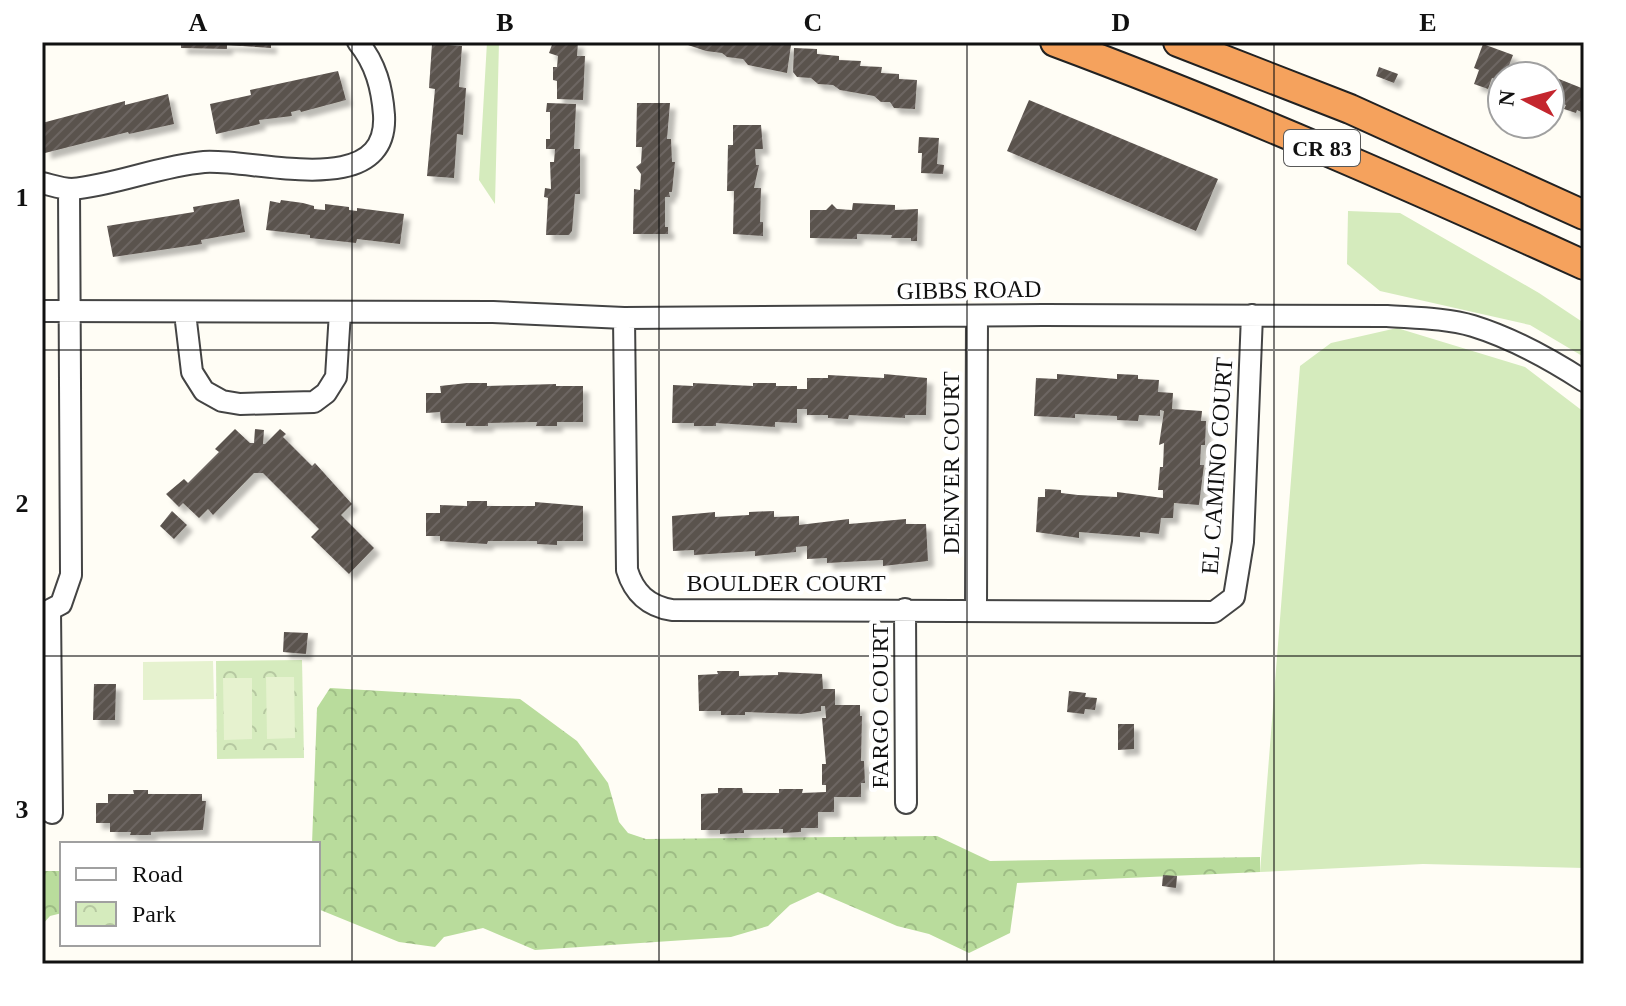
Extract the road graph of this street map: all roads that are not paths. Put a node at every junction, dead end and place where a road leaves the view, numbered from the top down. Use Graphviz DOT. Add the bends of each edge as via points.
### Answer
graph roads {
  1 [pos="358,42"];
  2 [pos="1055,42"];
  3 [pos="1178,42"];
  4 [pos="42,183"];
  5 [pos="69,189"];
  6 [pos="1584,215"];
  7 [pos="1584,265"];
  8 [pos="42,311"];
  9 [pos="70,312"];
  10 [pos="340,312"];
  11 [pos="185,313"];
  12 [pos="1252,315"];
  13 [pos="977,316"];
  14 [pos="624,318"];
  15 [pos="1584,381"];
  16 [pos="51,609"];
  17 [pos="905,609"];
  18 [pos="976,610"];
  19 [pos="906,803"];
  20 [pos="52,813"];
  1 -- 5 [label="street" via="382,87 385,129 371,156 335,170 205,162"];
  2 -- 7 [label="highway, CR 83" via="1174,86"];
  3 -- 6 [label="highway, CR 83" via="1350,109"];
  4 -- 5 [label="street"];
  5 -- 9 [label="street"];
  8 -- 9 [label="street, GIBBS ROAD"];
  9 -- 11 [label="street, GIBBS ROAD"];
  9 -- 16 [label="street" via="71,575"];
  10 -- 11 [label="street, GIBBS ROAD"];
  10 -- 11 [label="street" via="336,377 326,393 314,402 240,404 204,391 192,372"];
  10 -- 14 [label="street, GIBBS ROAD"];
  12 -- 13 [label="street, GIBBS ROAD"];
  12 -- 15 [label="street, GIBBS ROAD" via="1429,318 1472,326 1525,347"];
  12 -- 18 [label="street, EL CAMINO COURT" via="1243,542 1234,597 1214,612"];
  13 -- 14 [label="street, GIBBS ROAD"];
  13 -- 18 [label="street, DENVER COURT"];
  14 -- 17 [label="street, BOULDER COURT" via="627,570 641,595 654,606 672,610"];
  16 -- 20 [label="street"];
  17 -- 18 [label="street, BOULDER COURT"];
  17 -- 19 [label="street, FARGO COURT"];
}
